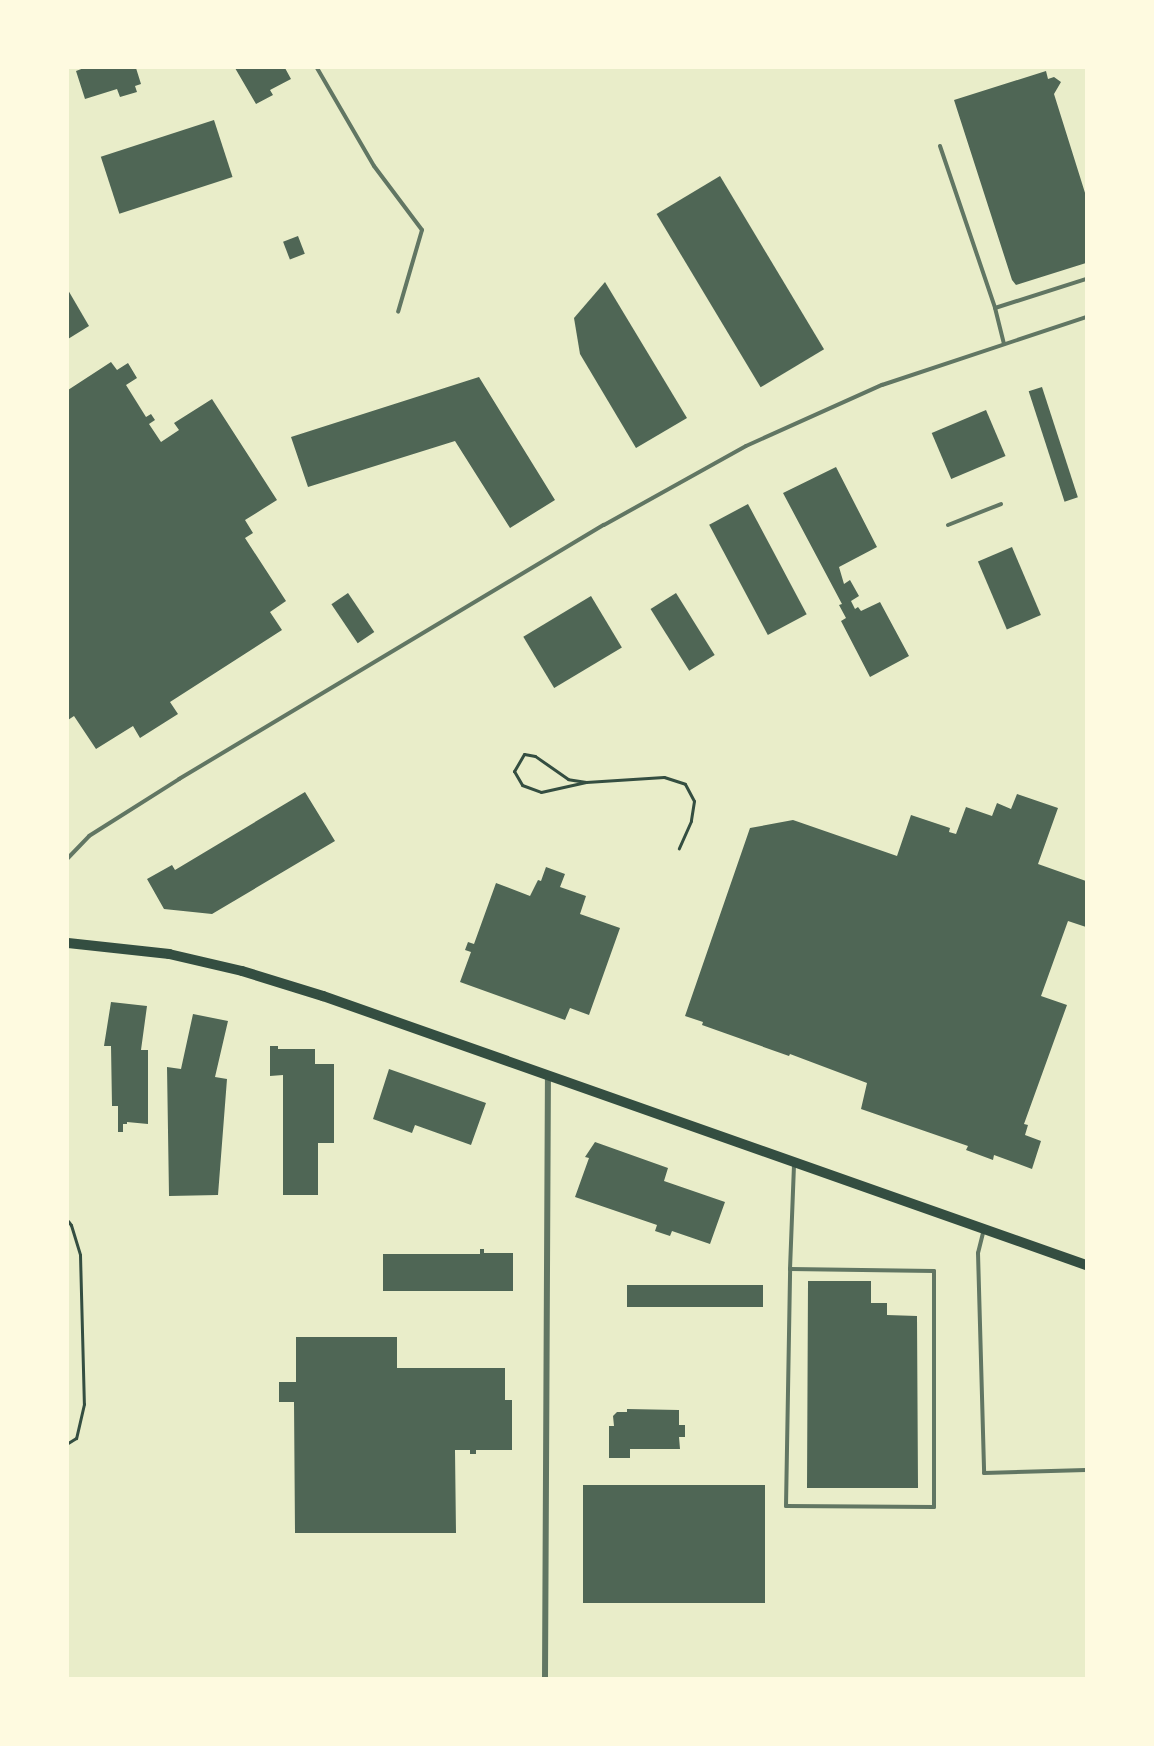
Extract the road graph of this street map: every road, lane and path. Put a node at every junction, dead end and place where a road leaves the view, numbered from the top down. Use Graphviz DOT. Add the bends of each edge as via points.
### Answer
graph roads {
  1 [pos="317,68"];
  2 [pos="940,146"];
  3 [pos="1086,279"];
  4 [pos="995,308"];
  5 [pos="398,312"];
  6 [pos="1086,317"];
  7 [pos="1004,344"];
  8 [pos="1001,504"];
  9 [pos="948,525"];
  10 [pos="586,782"];
  11 [pos="679,848"];
  12 [pos="68,858"];
  13 [pos="68,943"];
  14 [pos="548,1074"];
  15 [pos="794,1164"];
  16 [pos="68,1221"];
  17 [pos="984,1229"];
  18 [pos="1086,1265"];
  19 [pos="790,1269"];
  20 [pos="68,1443"];
  21 [pos="1086,1470"];
  22 [pos="545,1678"];
  1 -- 5 [label="lane" via="374,166 422,230"];
  2 -- 4 [label="lane"];
  3 -- 4 [label="lane"];
  4 -- 7 [label="lane"];
  6 -- 7 [label="lane"];
  7 -- 12 [label="lane" via="882,385 746,446 661,492 106,824"];
  8 -- 9 [label="lane"];
  10 -- 10 [label="path" via="541,792 522,785 514,771 524,753 535,756 568,779"];
  10 -- 11 [label="path" via="664,777 685,784 694,801"];
  13 -- 14 [label="main road" via="169,954 242,971"];
  14 -- 15 [label="main road"];
  14 -- 22 [label="street"];
  15 -- 17 [label="main road"];
  15 -- 19 [label="lane"];
  16 -- 20 [label="path" via="80,1255 84,1404 75,1438"];
  17 -- 18 [label="main road"];
  17 -- 21 [label="lane" via="978,1253 984,1473"];
  19 -- 19 [label="lane" via="786,1506 934,1507 934,1271"];
}
